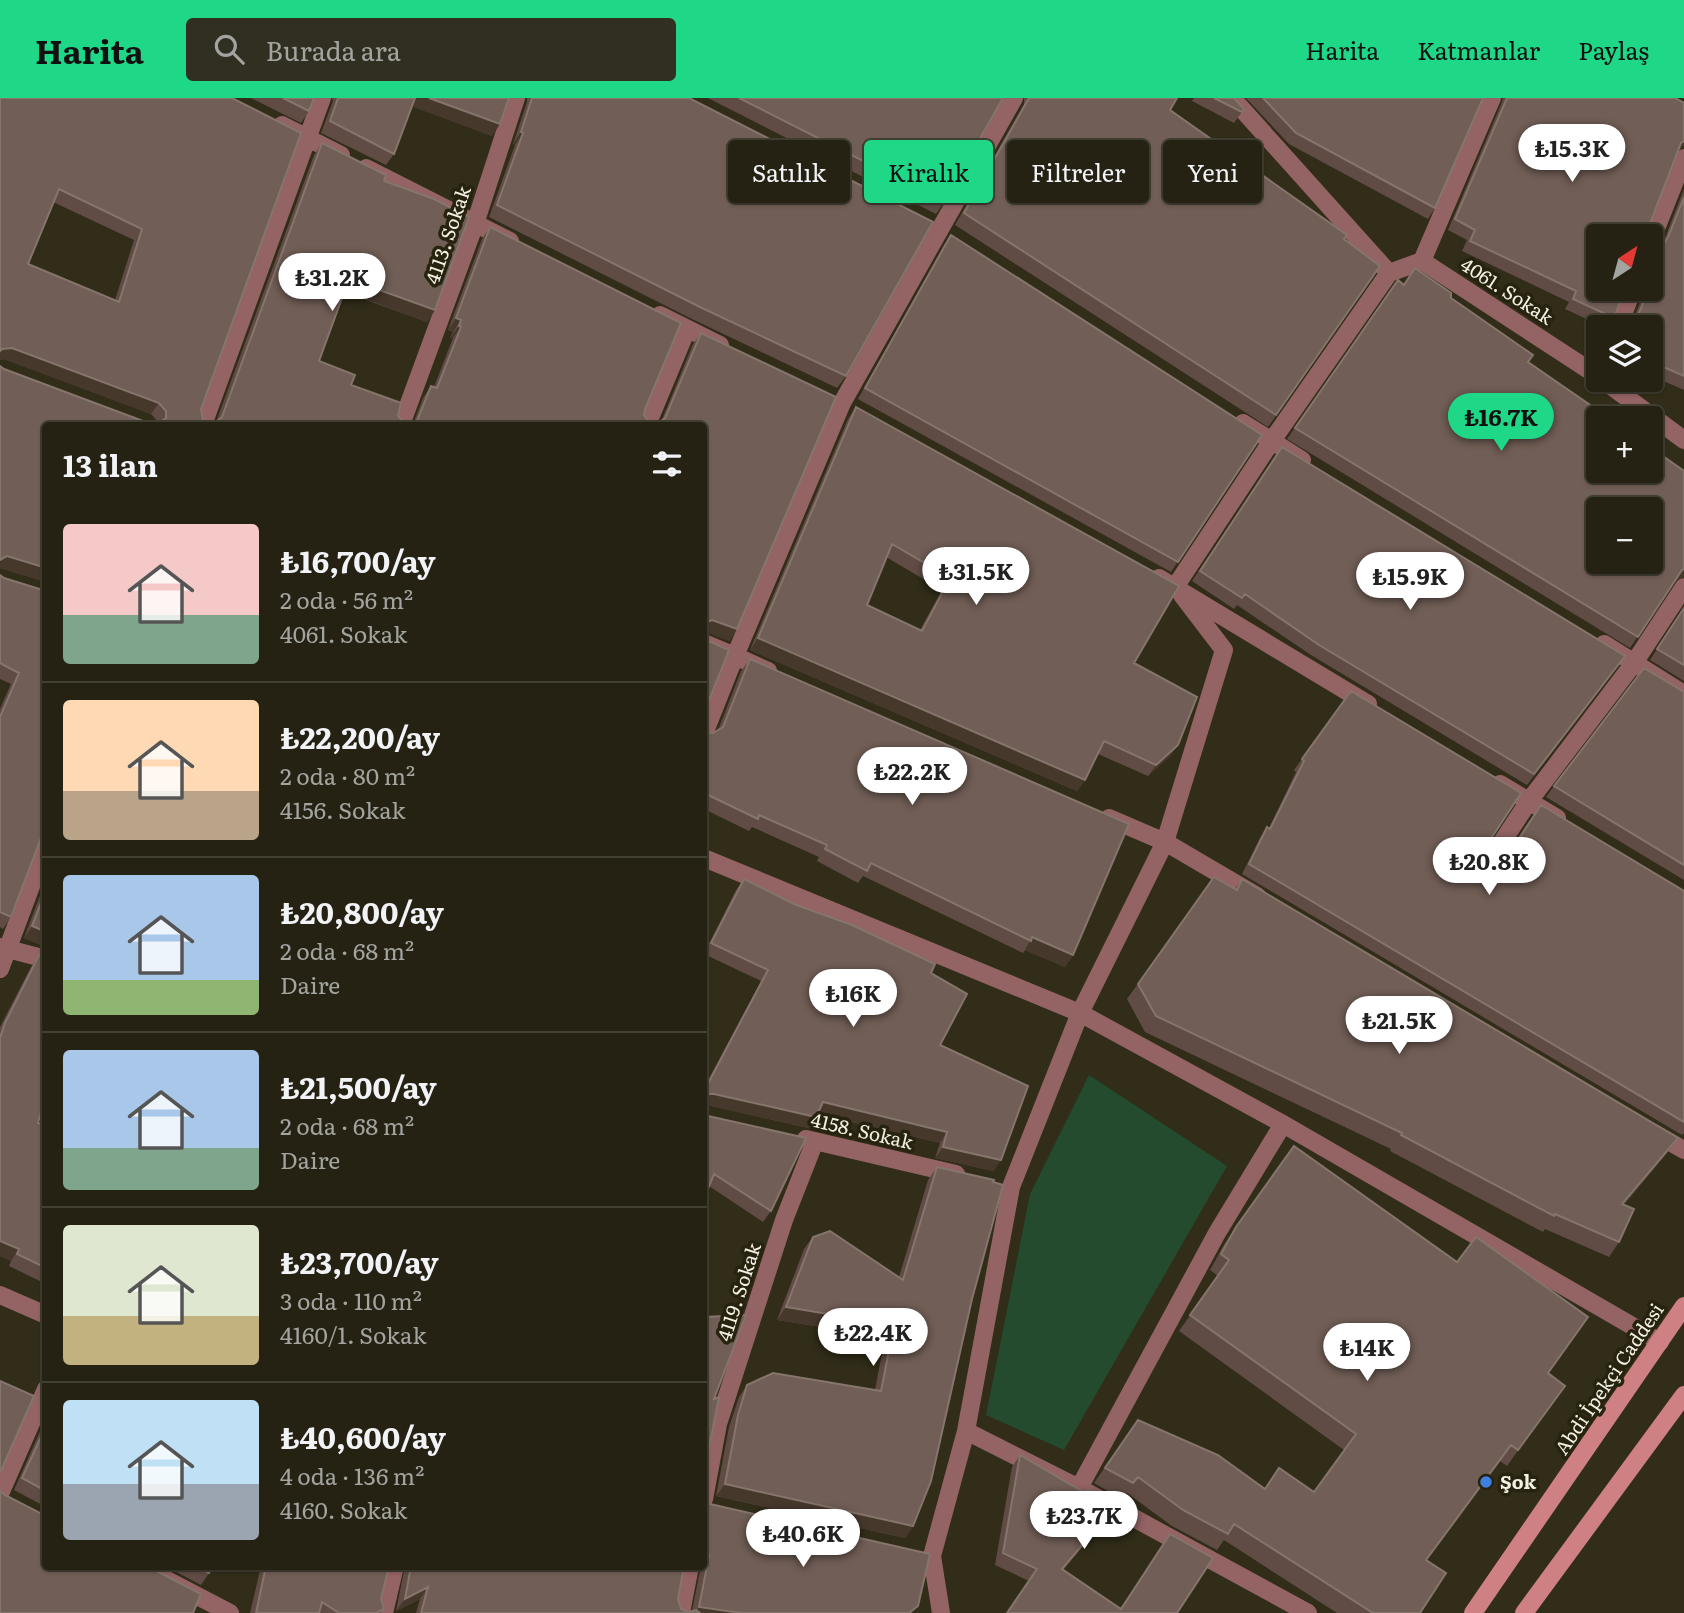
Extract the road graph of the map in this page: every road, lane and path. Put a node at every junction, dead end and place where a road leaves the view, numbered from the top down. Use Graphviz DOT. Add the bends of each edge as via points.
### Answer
graph roads {
  1 [pos="322,98"];
  2 [pos="516,98"];
  3 [pos="1014,98"];
  4 [pos="1231,98"];
  5 [pos="1492,98"];
  6 [pos="261,115"];
  7 [pos="307,138"];
  8 [pos="1684,158"];
  9 [pos="475,224"];
  10 [pos="1658,224"];
  11 [pos="525,248"];
  12 [pos="1422,261"];
  13 [pos="1390,273"];
  14 [pos="649,310"];
  15 [pos="687,329"];
  16 [pos="735,352"];
  17 [pos="1586,368"];
  18 [pos="1619,392"];
  19 [pos="1225,412"];
  20 [pos="204,422"];
  21 [pos="402,422"];
  22 [pos="648,422"];
  23 [pos="1684,440"];
  24 [pos="1271,442"];
  25 [pos="1318,470"];
  26 [pos="1139,567"];
  27 [pos="1175,587"];
  28 [pos="1684,587"];
  29 [pos="1587,634"];
  30 [pos="707,644"];
  31 [pos="735,656"];
  32 [pos="1634,663"];
  33 [pos="786,678"];
  34 [pos="1684,694"];
  35 [pos="1387,716"];
  36 [pos="707,726"];
  37 [pos="1482,773"];
  38 [pos="1529,801"];
  39 [pos="1089,809"];
  40 [pos="1577,829"];
  41 [pos="1165,842"];
  42 [pos="42,855"];
  43 [pos="707,859"];
  44 [pos="1475,883"];
  45 [pos="1271,905"];
  46 [pos="3,948"];
  47 [pos="42,958"];
  48 [pos="0,970"];
  49 [pos="1080,1013"];
  50 [pos="1637,1122"];
  51 [pos="1283,1124"];
  52 [pos="790,1136"];
  53 [pos="815,1141"];
  54 [pos="1684,1150"];
  55 [pos="972,1178"];
  56 [pos="0,1295"];
  57 [pos="1684,1306"];
  58 [pos="42,1313"];
  59 [pos="1660,1342"];
  60 [pos="1684,1395"];
  61 [pos="42,1399"];
  62 [pos="966,1431"];
  63 [pos="1079,1488"];
  64 [pos="4,1497"];
  65 [pos="708,1504"];
  66 [pos="148,1570"];
  67 [pos="394,1570"];
  68 [pos="689,1570"];
  69 [pos="230,1613"];
  70 [pos="384,1613"];
  71 [pos="681,1613"];
  72 [pos="941,1613"];
  73 [pos="1308,1613"];
  74 [pos="1473,1613"];
  75 [pos="1524,1613"];
  1 -- 7 [label="street"];
  2 -- 9 [label="street, 4113. Sokak"];
  3 -- 31 [label="street" via="842,403"];
  4 -- 13 [label="street"];
  5 -- 12 [label="street"];
  6 -- 7 [label="street"];
  7 -- 9 [label="street"];
  7 -- 20 [label="street"];
  8 -- 10 [label="street"];
  9 -- 11 [label="street"];
  9 -- 21 [label="street, 4113. Sokak"];
  12 -- 13 [label="street"];
  12 -- 17 [label="street, 4061. Sokak"];
  13 -- 24 [label="street"];
  14 -- 15 [label="street"];
  15 -- 16 [label="street"];
  15 -- 22 [label="street"];
  18 -- 23 [label="street"];
  19 -- 24 [label="street"];
  24 -- 25 [label="street"];
  24 -- 27 [label="street"];
  26 -- 27 [label="street"];
  27 -- 35 [label="street"];
  27 -- 41 [label="street" via="1224,650"];
  28 -- 32 [label="street"];
  29 -- 32 [label="street"];
  30 -- 31 [label="street"];
  31 -- 33 [label="street"];
  31 -- 36 [label="street"];
  32 -- 34 [label="street"];
  32 -- 38 [label="street"];
  37 -- 38 [label="street"];
  38 -- 40 [label="street"];
  38 -- 44 [label="street"];
  39 -- 41 [label="street"];
  41 -- 45 [label="street"];
  41 -- 49 [label="street"];
  42 -- 46 [label="street"];
  43 -- 49 [label="street"];
  46 -- 47 [label="street"];
  46 -- 48 [label="street"];
  49 -- 51 [label="street"];
  49 -- 62 [label="street" via="1004,1185"];
  50 -- 54 [label="street"];
  51 -- 59 [label="street"];
  51 -- 63 [label="street" via="1217,1233"];
  52 -- 53 [label="street, 4158. Sokak"];
  53 -- 55 [label="street, 4158. Sokak"];
  53 -- 65 [label="street, 4119. Sokak" via="784,1220 718,1424"];
  56 -- 58 [label="street"];
  57 -- 59 [label="main road, Abdi İpekçi Caddesi"];
  59 -- 74 [label="main road, Abdi İpekçi Caddesi"];
  60 -- 75 [label="main road"];
  61 -- 64 [label="street"];
  62 -- 63 [label="street"];
  62 -- 72 [label="street" via="925,1554"];
  63 -- 73 [label="street"];
  66 -- 69 [label="street"];
  67 -- 70 [label="street"];
  68 -- 71 [label="street"];
}
